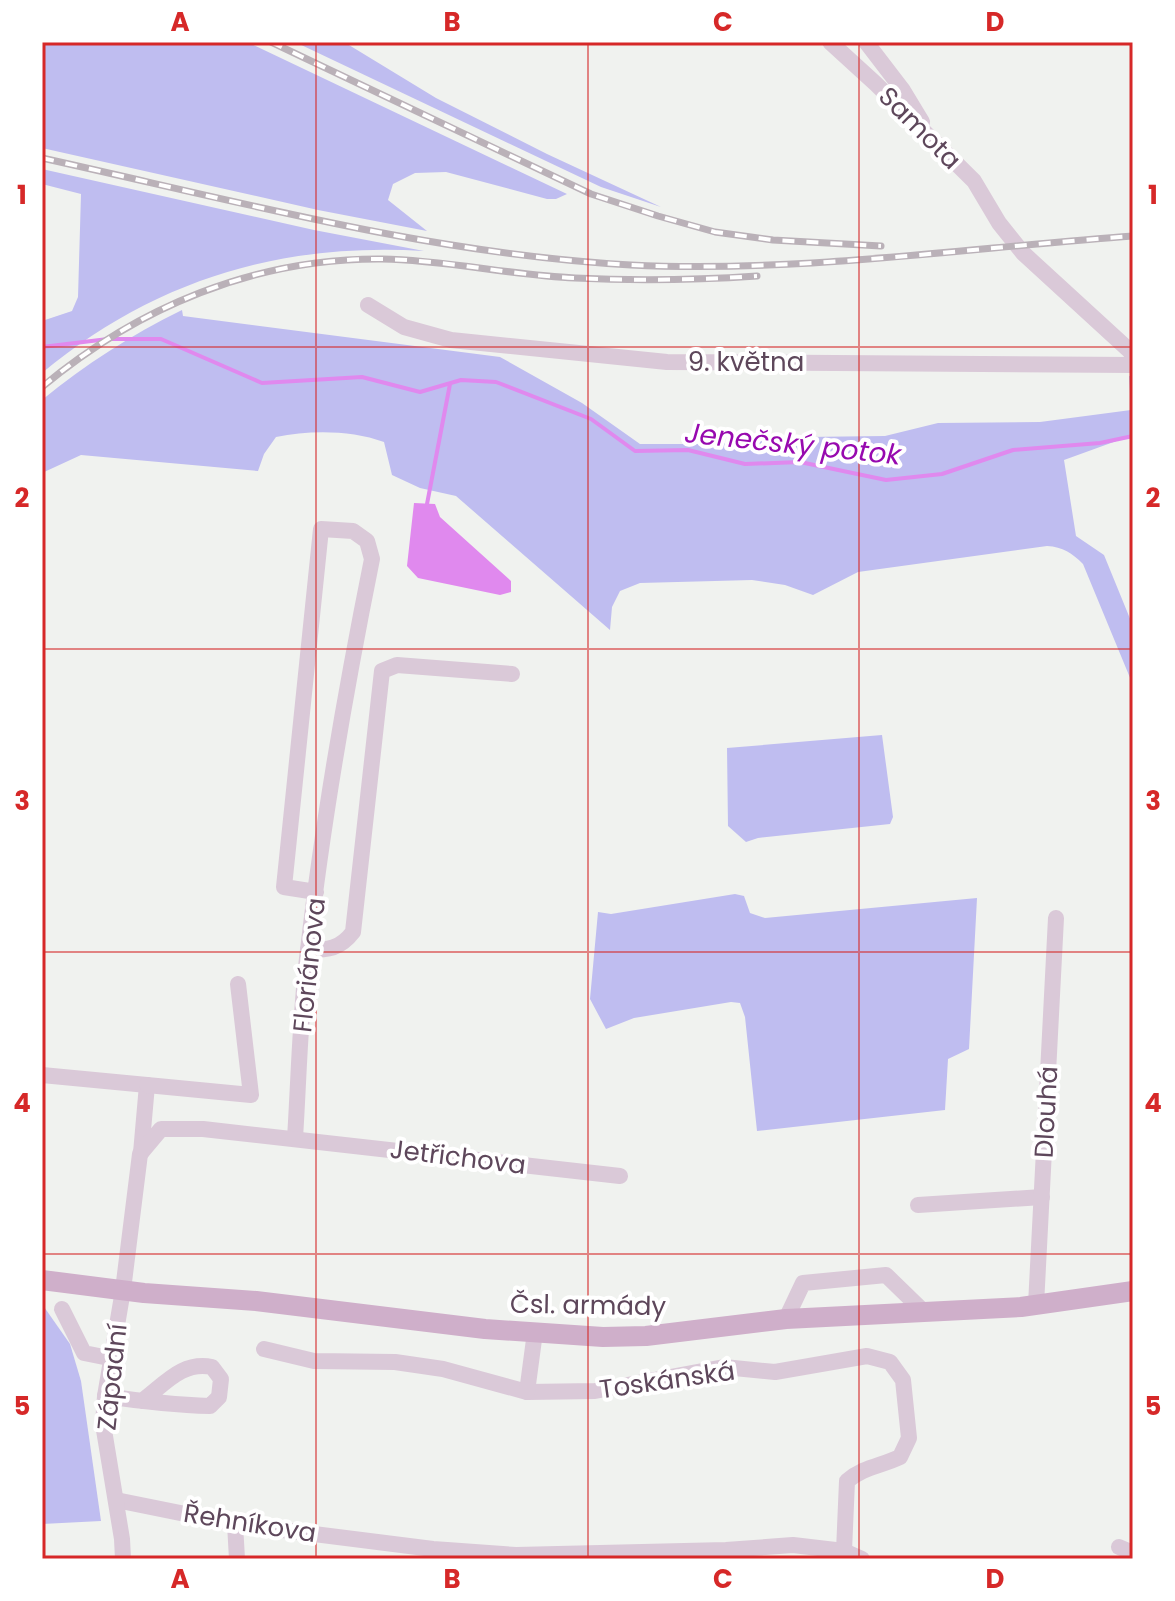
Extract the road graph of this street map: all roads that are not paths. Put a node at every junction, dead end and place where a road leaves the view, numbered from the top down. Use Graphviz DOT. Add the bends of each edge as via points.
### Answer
graph roads {
  1 [pos="830,42"];
  2 [pos="866,42"];
  3 [pos="936,143"];
  4 [pos="368,305"];
  5 [pos="1133,364"];
  6 [pos="512,674"];
  7 [pos="316,892"];
  8 [pos="1056,918"];
  9 [pos="308,950"];
  10 [pos="238,984"];
  11 [pos="42,1075"];
  12 [pos="147,1085"];
  13 [pos="295,1138"];
  14 [pos="141,1153"];
  15 [pos="620,1176"];
  16 [pos="1042,1197"];
  17 [pos="918,1205"];
  18 [pos="42,1280"];
  19 [pos="123,1290"];
  20 [pos="1133,1291"];
  21 [pos="1036,1305"];
  22 [pos="62,1309"];
  23 [pos="922,1310"];
  24 [pos="786,1319"];
  25 [pos="535,1332"];
  26 [pos="264,1349"];
  27 [pos="109,1358"];
  28 [pos="527,1392"];
  29 [pos="105,1396"];
  30 [pos="142,1401"];
  31 [pos="116,1500"];
  32 [pos="235,1524"];
  33 [pos="432,1554"];
  34 [pos="843,1555"];
  35 [pos="123,1559"];
  36 [pos="237,1559"];
  37 [pos="862,1559"];
  1 -- 3 [label="street, Samota"];
  2 -- 3 [label="street"];
  3 -- 5 [label="street, Samota" via="974,181 1023,253 1131,352"];
  4 -- 5 [label="street, 9. května" via="421,334 632,360"];
  6 -- 9 [label="street" via="397,665 382,671 353,932 336,947"];
  7 -- 7 [label="street, Floriánova" via="348,677 372,559 367,541 353,531 321,529 284,887"];
  7 -- 9 [label="street, Floriánova"];
  8 -- 16 [label="street, Dlouhá"];
  9 -- 13 [label="street, Floriánova"];
  10 -- 12 [label="street" via="251,1095"];
  11 -- 12 [label="street"];
  12 -- 14 [label="street"];
  13 -- 14 [label="street" via="161,1129"];
  13 -- 15 [label="street, Jetřichova"];
  14 -- 19 [label="street"];
  16 -- 17 [label="street"];
  16 -- 21 [label="street, Dlouhá"];
  18 -- 19 [label="main road, Čsl. armády"];
  19 -- 25 [label="main road, Čsl. armády"];
  19 -- 27 [label="street, Západní"];
  20 -- 21 [label="main road, Čsl. armády"];
  21 -- 23 [label="main road, Čsl. armády"];
  22 -- 27 [label="street" via="84,1353"];
  23 -- 24 [label="main road, Čsl. armády"];
  23 -- 24 [label="street" via="886,1275 803,1283"];
  24 -- 25 [label="main road, Čsl. armády" via="646,1336"];
  25 -- 28 [label="street"];
  26 -- 28 [label="street, Toskánská" via="314,1361 395,1362 443,1369"];
  27 -- 29 [label="street, Západní"];
  28 -- 34 [label="street, Toskánská" via="595,1391 724,1367 775,1372 867,1356 890,1362 903,1380 909,1438 900,1457 860,1469 847,1481"];
  29 -- 30 [label="street"];
  29 -- 31 [label="street, Západní" via="103,1424"];
  31 -- 32 [label="street, Řehníkova"];
  31 -- 35 [label="street, Západní"];
  32 -- 33 [label="street, Řehníkova"];
  32 -- 36 [label="street"];
  33 -- 34 [label="street, Řehníkova" via="793,1545"];
  34 -- 37 [label="street, Řehníkova"];
}
